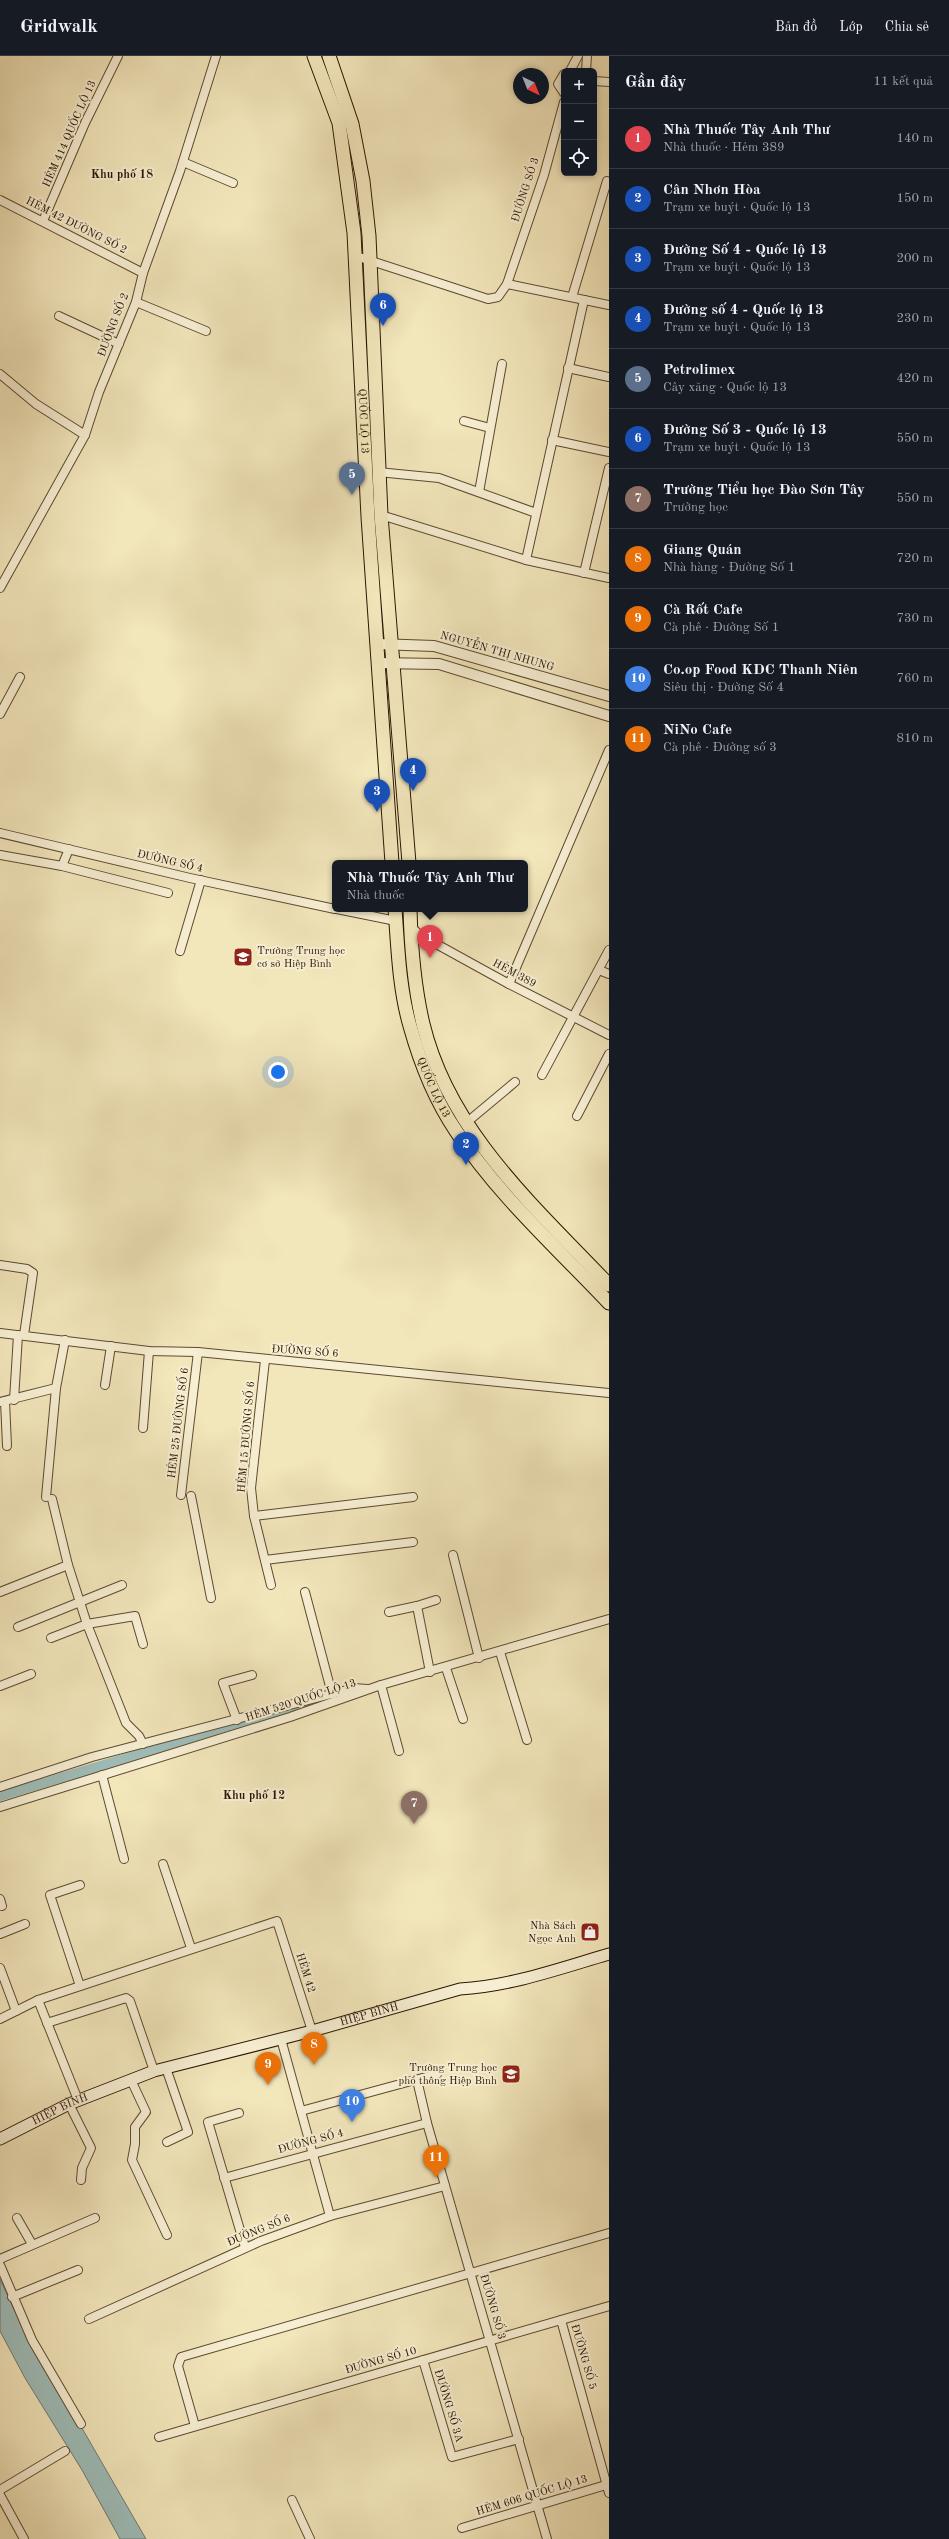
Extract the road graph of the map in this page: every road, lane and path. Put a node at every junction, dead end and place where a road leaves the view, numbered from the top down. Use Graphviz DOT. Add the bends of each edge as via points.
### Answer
graph roads {
  1 [pos="118,56"];
  2 [pos="216,56"];
  3 [pos="314,56"];
  4 [pos="329,56"];
  5 [pos="578,56"];
  6 [pos="587,56"];
  7 [pos="572,68"];
  8 [pos="586,68"];
  9 [pos="561,79"];
  10 [pos="597,81"];
  11 [pos="609,82"];
  12 [pos="561,89"];
  13 [pos="563,104"];
  14 [pos="183,162"];
  15 [pos="607,181"];
  16 [pos="233,183"];
  17 [pos="0,200"];
  18 [pos="43,221"];
  19 [pos="356,256"];
  20 [pos="371,260"];
  21 [pos="143,273"];
  22 [pos="507,284"];
  23 [pos="572,297"];
  24 [pos="584,300"];
  25 [pos="136,302"];
  26 [pos="609,305"];
  27 [pos="59,316"];
  28 [pos="206,331"];
  29 [pos="119,344"];
  30 [pos="502,364"];
  31 [pos="568,368"];
  32 [pos="0,374"];
  33 [pos="609,376"];
  34 [pos="464,421"];
  35 [pos="490,428"];
  36 [pos="85,435"];
  37 [pos="552,440"];
  38 [pos="609,452"];
  39 [pos="609,468"];
  40 [pos="378,472"];
  41 [pos="480,492"];
  42 [pos="536,513"];
  43 [pos="380,515"];
  44 [pos="526,560"];
  45 [pos="584,573"];
  46 [pos="609,578"];
  47 [pos="0,588"];
  48 [pos="377,644"];
  49 [pos="391,644"];
  50 [pos="378,663"];
  51 [pos="393,663"];
  52 [pos="20,677"];
  53 [pos="609,696"];
  54 [pos="0,714"];
  55 [pos="609,716"];
  56 [pos="609,750"];
  57 [pos="0,833"];
  58 [pos="69,849"];
  59 [pos="0,855"];
  60 [pos="392,860"];
  61 [pos="409,860"];
  62 [pos="62,866"];
  63 [pos="201,880"];
  64 [pos="168,893"];
  65 [pos="332,908"];
  66 [pos="366,912"];
  67 [pos="410,912"];
  68 [pos="395,915"];
  69 [pos="411,927"];
  70 [pos="609,950"];
  71 [pos="180,951"];
  72 [pos="600,970"];
  73 [pos="609,974"];
  74 [pos="509,984"];
  75 [pos="573,1017"];
  76 [pos="609,1035"];
  77 [pos="609,1054"];
  78 [pos="542,1075"];
  79 [pos="514,1082"];
  80 [pos="577,1116"];
  81 [pos="466,1123"];
  82 [pos="0,1264"];
  83 [pos="609,1285"];
  84 [pos="609,1303"];
  85 [pos="0,1333"];
  86 [pos="21,1335"];
  87 [pos="65,1340"];
  88 [pos="111,1346"];
  89 [pos="149,1351"];
  90 [pos="198,1352"];
  91 [pos="265,1360"];
  92 [pos="105,1385"];
  93 [pos="56,1388"];
  94 [pos="609,1393"];
  95 [pos="14,1400"];
  96 [pos="3,1402"];
  97 [pos="144,1428"];
  98 [pos="7,1446"];
  99 [pos="181,1495"];
  100 [pos="191,1496"];
  101 [pos="413,1497"];
  102 [pos="254,1516"];
  103 [pos="414,1542"];
  104 [pos="453,1555"];
  105 [pos="265,1560"];
  106 [pos="68,1565"];
  107 [pos="122,1585"];
  108 [pos="272,1585"];
  109 [pos="0,1592"];
  110 [pos="305,1592"];
  111 [pos="211,1598"];
  112 [pos="436,1600"];
  113 [pos="80,1601"];
  114 [pos="417,1606"];
  115 [pos="389,1612"];
  116 [pos="609,1619"];
  117 [pos="87,1624"];
  118 [pos="18,1627"];
  119 [pos="51,1638"];
  120 [pos="143,1644"];
  121 [pos="500,1652"];
  122 [pos="479,1658"];
  123 [pos="446,1668"];
  124 [pos="430,1672"];
  125 [pos="31,1674"];
  126 [pos="252,1675"];
  127 [pos="381,1685"];
  128 [pos="0,1686"];
  129 [pos="369,1690"];
  130 [pos="332,1694"];
  131 [pos="463,1719"];
  132 [pos="238,1720"];
  133 [pos="527,1740"];
  134 [pos="143,1744"];
  135 [pos="399,1751"];
  136 [pos="102,1775"];
  137 [pos="0,1787"];
  138 [pos="0,1807"];
  139 [pos="124,1859"];
  140 [pos="163,1864"];
  141 [pos="80,1885"];
  142 [pos="25,1924"];
  143 [pos="0,1934"];
  144 [pos="191,1948"];
  145 [pos="609,1954"];
  146 [pos="0,1968"];
  147 [pos="80,1986"];
  148 [pos="38,2000"];
  149 [pos="16,2011"];
  150 [pos="0,2019"];
  151 [pos="47,2023"];
  152 [pos="312,2031"];
  153 [pos="281,2039"];
  154 [pos="166,2068"];
  155 [pos="154,2072"];
  156 [pos="437,2074"];
  157 [pos="131,2080"];
  158 [pos="417,2080"];
  159 [pos="74,2102"];
  160 [pos="301,2111"];
  161 [pos="239,2114"];
  162 [pos="427,2123"];
  163 [pos="0,2139"];
  164 [pos="167,2142"];
  165 [pos="313,2153"];
  166 [pos="224,2178"];
  167 [pos="81,2180"];
  168 [pos="445,2186"];
  169 [pos="330,2216"];
  170 [pos="17,2218"];
  171 [pos="95,2218"];
  172 [pos="609,2233"];
  173 [pos="167,2235"];
  174 [pos="32,2244"];
  175 [pos="245,2247"];
  176 [pos="0,2259"];
  177 [pos="0,2265"];
  178 [pos="78,2270"];
  179 [pos="471,2274"];
  180 [pos="12,2297"];
  181 [pos="609,2306"];
  182 [pos="89,2320"];
  183 [pos="561,2320"];
  184 [pos="490,2340"];
  185 [pos="423,2360"];
  186 [pos="81,2424"];
  187 [pos="195,2426"];
  188 [pos="159,2437"];
  189 [pos="519,2439"];
  190 [pos="65,2450"];
  191 [pos="608,2484"];
  192 [pos="0,2490"];
  193 [pos="609,2493"];
  194 [pos="0,2495"];
  195 [pos="292,2500"];
  196 [pos="538,2506"];
  197 [pos="462,2528"];
  198 [pos="24,2539"];
  199 [pos="310,2539"];
  200 [pos="547,2539"];
  1 -- 18 [label="street, HẺM 414 QUỐC LỘ 13" via="85,123"];
  2 -- 14 [label="street, ĐƯỜNG SỐ 2"];
  3 -- 19 [label="highway, QUỐC LỘ 13" via="339,123"];
  4 -- 20 [label="highway, QUỐC LỘ 13" via="342,90 357,150"];
  5 -- 7 [label="street"];
  6 -- 8 [label="street"];
  9 -- 12 [label="street" via="558,84"];
  10 -- 11 [label="street"];
  13 -- 22 [label="street, ĐƯỜNG SỔ 3" via="544,174"];
  14 -- 16 [label="street"];
  14 -- 21 [label="street, ĐƯỜNG SỐ 2"];
  15 -- 23 [label="street"];
  17 -- 18 [label="street, HẺM 42 ĐƯỜNG SỐ 2"];
  18 -- 21 [label="street, HẺM 42 ĐƯỜNG SỐ 2"];
  19 -- 20 [label="street, ĐƯỜNG SỔ 3"];
  19 -- 48 [label="highway, QUỐC LỘ 13" via="368,517"];
  20 -- 22 [label="street, ĐƯỜNG SỔ 3" via="488,299 501,294"];
  20 -- 40 [label="highway, QUỐC LỘ 13"];
  21 -- 25 [label="street, ĐƯỜNG SỐ 2"];
  22 -- 23 [label="street"];
  23 -- 24 [label="street"];
  24 -- 26 [label="street"];
  24 -- 31 [label="street"];
  25 -- 28 [label="street"];
  25 -- 29 [label="street, ĐƯỜNG SỐ 2"];
  27 -- 29 [label="street"];
  29 -- 36 [label="street, ĐƯỜNG SỐ 2"];
  30 -- 35 [label="street"];
  31 -- 33 [label="street"];
  31 -- 37 [label="street"];
  32 -- 36 [label="street" via="36,404"];
  34 -- 35 [label="street"];
  35 -- 41 [label="street"];
  36 -- 47 [label="street, ĐƯỜNG SỐ 2"];
  37 -- 38 [label="street"];
  37 -- 42 [label="street"];
  39 -- 45 [label="street"];
  40 -- 41 [label="street" via="439,478"];
  40 -- 43 [label="highway, QUỐC LỘ 13"];
  41 -- 42 [label="street"];
  42 -- 44 [label="street"];
  43 -- 44 [label="street"];
  43 -- 49 [label="highway, QUỐC LỘ 13"];
  44 -- 45 [label="street"];
  45 -- 46 [label="street"];
  48 -- 49 [label="street, NGUYỄN THỊ NHUNG"];
  48 -- 50 [label="highway, QUỐC LỘ 13"];
  49 -- 51 [label="highway, QUỐC LỘ 13"];
  49 -- 53 [label="street, NGUYỄN THỊ NHUNG" via="421,644 446,648"];
  50 -- 51 [label="street"];
  50 -- 60 [label="highway, QUỐC LỘ 13"];
  51 -- 55 [label="street" via="439,664"];
  51 -- 61 [label="highway, QUỐC LỘ 13"];
  52 -- 54 [label="street"];
  56 -- 74 [label="street"];
  57 -- 58 [label="street, ĐƯỜNG SỐ 4"];
  58 -- 62 [label="street"];
  58 -- 63 [label="street, ĐƯỜNG SỐ 4"];
  59 -- 62 [label="street"];
  62 -- 64 [label="street"];
  63 -- 65 [label="street, ĐƯỜNG SỐ 4"];
  63 -- 71 [label="street"];
  66 -- 68 [label="street, ĐƯỜNG SỐ 4"];
  67 -- 69 [label="highway, QUỐC LỘ 13"];
  68 -- 69 [label="highway"];
  68 -- 84 [label="highway, QUỐC LỘ 13" via="398,957 410,1025 436,1096 455,1131 501,1189"];
  69 -- 74 [label="street, HẺM 389" via="420,935"];
  69 -- 81 [label="highway, QUỐC LỘ 13" via="423,1024 440,1073"];
  70 -- 72 [label="street"];
  72 -- 73 [label="street"];
  72 -- 75 [label="street"];
  74 -- 75 [label="street, HẺM 389"];
  75 -- 76 [label="street, HẺM 389"];
  75 -- 78 [label="street"];
  77 -- 80 [label="street"];
  79 -- 81 [label="street"];
  81 -- 83 [label="highway, QUỐC LỘ 13" via="492,1160 514,1185"];
  82 -- 86 [label="street" via="27,1269 33,1273"];
  85 -- 86 [label="street, ĐƯỜNG SỐ 6"];
  86 -- 87 [label="street, ĐƯỜNG SỐ 6"];
  86 -- 95 [label="street"];
  87 -- 88 [label="street, ĐƯỜNG SỐ 6"];
  87 -- 93 [label="street"];
  88 -- 89 [label="street, ĐƯỜNG SỐ 6"];
  88 -- 92 [label="street"];
  89 -- 90 [label="street, ĐƯỜNG SỐ 6"];
  89 -- 97 [label="street"];
  90 -- 91 [label="street, ĐƯỜNG SỐ 6"];
  90 -- 99 [label="street, HẺM 25 ĐƯỜNG SỐ 6"];
  91 -- 94 [label="street, ĐƯỜNG SỐ 6"];
  91 -- 102 [label="street, HẺM 15 ĐƯỜNG SỐ 6" via="251,1488"];
  93 -- 95 [label="street"];
  93 -- 106 [label="street" via="49,1498"];
  95 -- 96 [label="street"];
  96 -- 98 [label="street"];
  100 -- 111 [label="street"];
  101 -- 102 [label="street"];
  102 -- 105 [label="street, HẺM 15 ĐƯỜNG SỐ 6"];
  103 -- 105 [label="street"];
  104 -- 122 [label="street"];
  105 -- 108 [label="street, HẺM 15 ĐƯỜNG SỐ 6"];
  106 -- 109 [label="street"];
  106 -- 113 [label="street"];
  107 -- 113 [label="street"];
  110 -- 130 [label="street"];
  112 -- 114 [label="street"];
  113 -- 117 [label="street"];
  113 -- 118 [label="street"];
  114 -- 115 [label="street"];
  114 -- 124 [label="street"];
  116 -- 121 [label="street, HẺM 520 QUỐC LỘ 13"];
  117 -- 119 [label="street"];
  117 -- 120 [label="street" via="135,1616"];
  117 -- 134 [label="street" via="126,1723"];
  121 -- 122 [label="street, HẺM 520 QUỐC LỘ 13"];
  121 -- 133 [label="street"];
  122 -- 123 [label="street, HẺM 520 QUỐC LỘ 13"];
  123 -- 124 [label="street, HẺM 520 QUỐC LỘ 13"];
  123 -- 131 [label="street"];
  124 -- 127 [label="street, HẺM 520 QUỐC LỘ 13"];
  125 -- 128 [label="street"];
  126 -- 132 [label="street" via="223,1683"];
  127 -- 129 [label="street, HẺM 520 QUỐC LỘ 13"];
  127 -- 135 [label="street"];
  129 -- 130 [label="street" via="354,1688"];
  129 -- 136 [label="street, HẺM 520 QUỐC LỘ 13"];
  130 -- 132 [label="street"];
  132 -- 134 [label="street"];
  134 -- 137 [label="street" via="92,1757"];
  136 -- 138 [label="street, HẺM 520 QUỐC LỘ 13"];
  136 -- 139 [label="street"];
  140 -- 144 [label="street"];
  141 -- 147 [label="street" via="50,1895"];
  142 -- 143 [label="street"];
  144 -- 147 [label="street"];
  144 -- 152 [label="street, HẺM 42" via="277,1921"];
  145 -- 152 [label="main road, HIỆP BÌNH" via="530,1977 479,1988 460,1989"];
  146 -- 149 [label="street"];
  147 -- 148 [label="street"];
  148 -- 149 [label="street"];
  148 -- 151 [label="street"];
  149 -- 150 [label="street"];
  151 -- 155 [label="street" via="126,1998 130,2001"];
  151 -- 159 [label="street"];
  152 -- 153 [label="main road, HIỆP BÌNH"];
  153 -- 154 [label="main road, HIỆP BÌNH"];
  153 -- 160 [label="street"];
  154 -- 155 [label="main road, HIỆP BÌNH"];
  154 -- 164 [label="street" via="188,2132"];
  155 -- 157 [label="main road, HIỆP BÌNH"];
  156 -- 158 [label="street"];
  157 -- 159 [label="main road, HIỆP BÌNH"];
  157 -- 173 [label="street" via="146,2112 135,2127 132,2160"];
  158 -- 160 [label="street"];
  158 -- 162 [label="street, ĐƯỜNG SỐ 3"];
  159 -- 163 [label="main road, HIỆP BÌNH"];
  159 -- 167 [label="street" via="91,2148 82,2168"];
  160 -- 165 [label="street"];
  161 -- 166 [label="street" via="208,2122"];
  162 -- 165 [label="street, ĐƯỜNG SỐ 4"];
  162 -- 168 [label="street, ĐƯỜNG SỐ 3"];
  165 -- 166 [label="street, ĐƯỜNG SỐ 4"];
  165 -- 169 [label="street"];
  166 -- 175 [label="street"];
  168 -- 169 [label="street, ĐƯỜNG SỐ 6"];
  168 -- 179 [label="street, ĐƯỜNG SỐ 3"];
  169 -- 175 [label="street, ĐƯỜNG SỐ 6"];
  170 -- 174 [label="street"];
  171 -- 174 [label="street"];
  172 -- 179 [label="street"];
  174 -- 176 [label="street"];
  175 -- 182 [label="street, ĐƯỜNG SỐ 6"];
  177 -- 180 [label="street"];
  178 -- 180 [label="street"];
  179 -- 184 [label="street, ĐƯỜNG SỐ 3"];
  179 -- 187 [label="street" via="180,2357 178,2366"];
  180 -- 186 [label="street" via="51,2376"];
  181 -- 183 [label="street, ĐƯỜNG SỐ 10"];
  183 -- 184 [label="street, ĐƯỜNG SỐ 10"];
  183 -- 191 [label="street, ĐƯỜNG SỐ 5"];
  184 -- 185 [label="street, ĐƯỜNG SỐ 10"];
  184 -- 189 [label="street, ĐƯỜNG SỐ 3"];
  185 -- 187 [label="street, ĐƯỜNG SỐ 10"];
  185 -- 189 [label="street, ĐƯỜNG SỐ 3A" via="452,2458"];
  187 -- 188 [label="street, ĐƯỜNG SỐ 10"];
  189 -- 196 [label="street, ĐƯỜNG SỐ 3"];
  190 -- 192 [label="street"];
  191 -- 193 [label="street, ĐƯỜNG SỐ 5"];
  191 -- 196 [label="street, HẺM 606 QUỐC LỘ 13"];
  194 -- 198 [label="street"];
  195 -- 199 [label="street"];
  196 -- 197 [label="street, HẺM 606 QUỐC LỘ 13"];
  196 -- 200 [label="street, ĐƯỜNG SỐ 3"];
}
